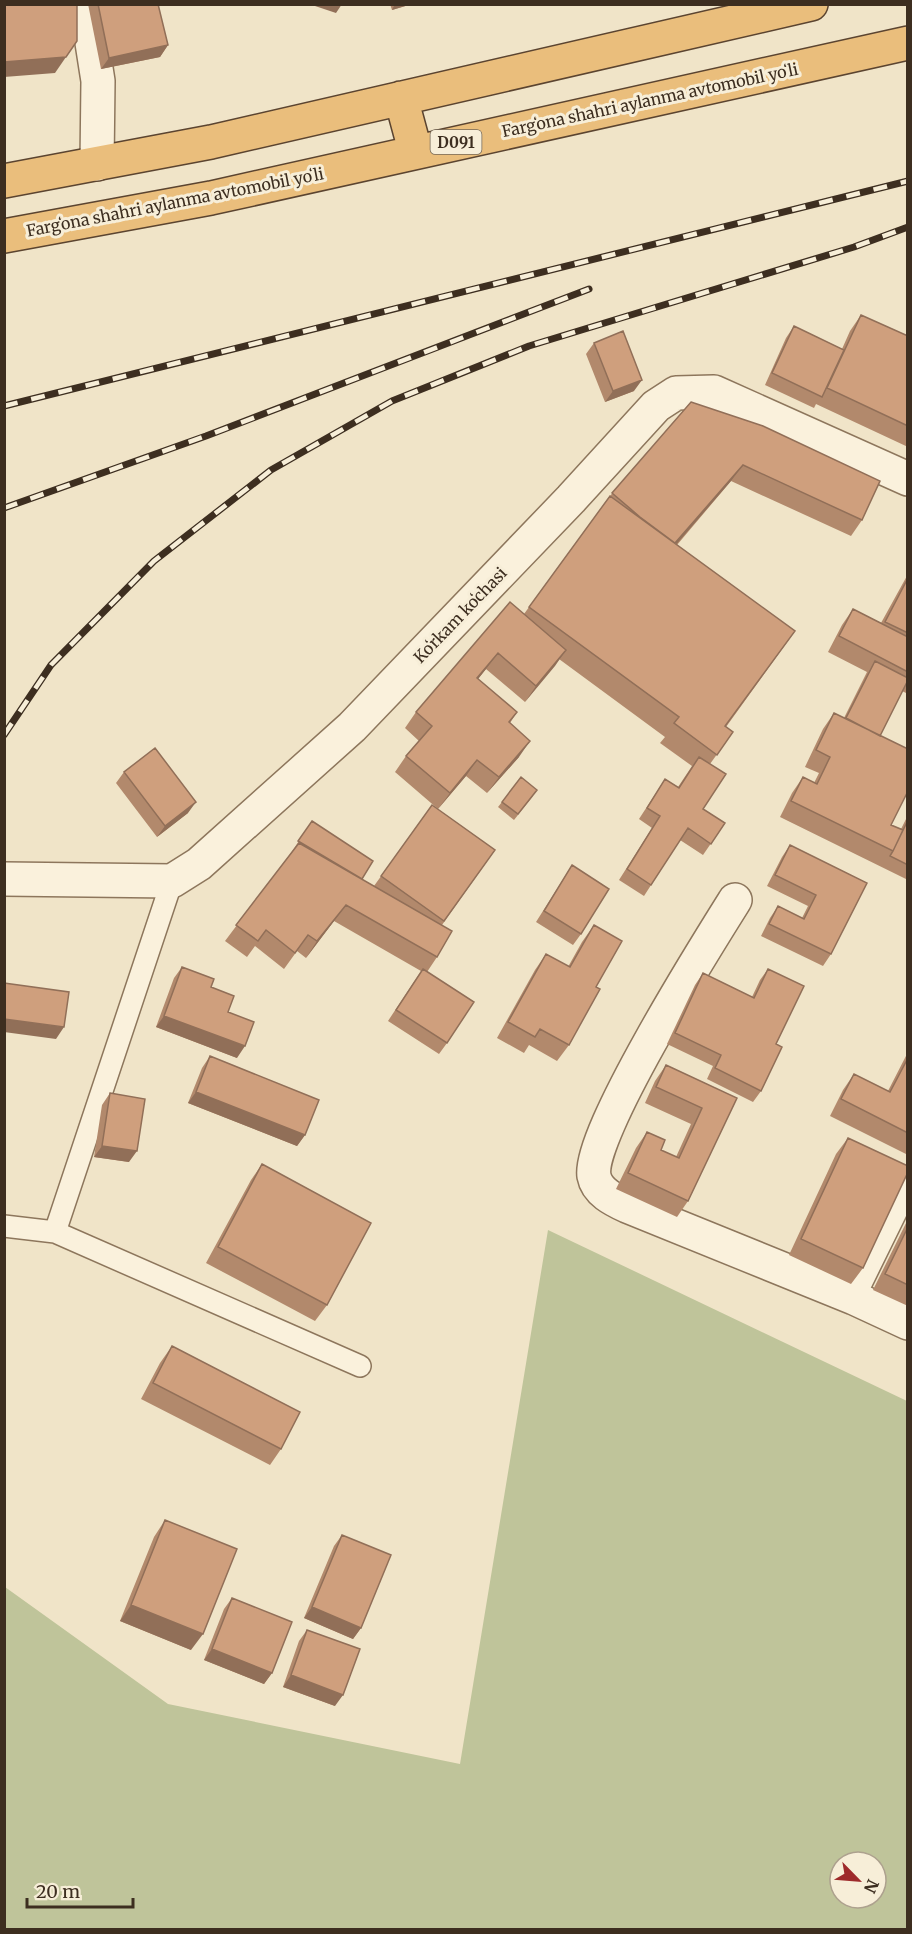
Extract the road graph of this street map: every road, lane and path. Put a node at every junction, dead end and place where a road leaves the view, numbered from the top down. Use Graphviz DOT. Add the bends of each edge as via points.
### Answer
graph roads {
  1 [pos="11,4"];
  2 [pos="811,4"];
  3 [pos="908,43"];
  4 [pos="401,98"];
  5 [pos="416,150"];
  6 [pos="97,164"];
  7 [pos="4,181"];
  8 [pos="4,236"];
  9 [pos="908,479"];
  10 [pos="4,879"];
  11 [pos="172,880"];
  12 [pos="735,900"];
  13 [pos="908,1188"];
  14 [pos="4,1226"];
  15 [pos="55,1232"];
  16 [pos="854,1298"];
  17 [pos="908,1323"];
  18 [pos="360,1366"];
  1 -- 6 [label="street" via="79,9 90,30 98,81"];
  2 -- 4 [label="highway"];
  3 -- 5 [label="highway, Fargʻona shahri aylanma avtomobil yoʻli / D091"];
  4 -- 5 [label="highway"];
  4 -- 6 [label="highway"];
  5 -- 8 [label="highway, Fargʻona shahri aylanma avtomobil yoʻli / D091" via="211,198"];
  6 -- 7 [label="highway"];
  9 -- 11 [label="street, Koʻrkam koʻchasi" via="714,392 676,393 656,406 352,727 199,864"];
  10 -- 11 [label="street"];
  11 -- 15 [label="lane"];
  12 -- 16 [label="street" via="677,994 606,1128 594,1176 610,1198 627,1206"];
  13 -- 16 [label="lane"];
  14 -- 15 [label="lane"];
  15 -- 18 [label="lane"];
  16 -- 17 [label="street"];
}
